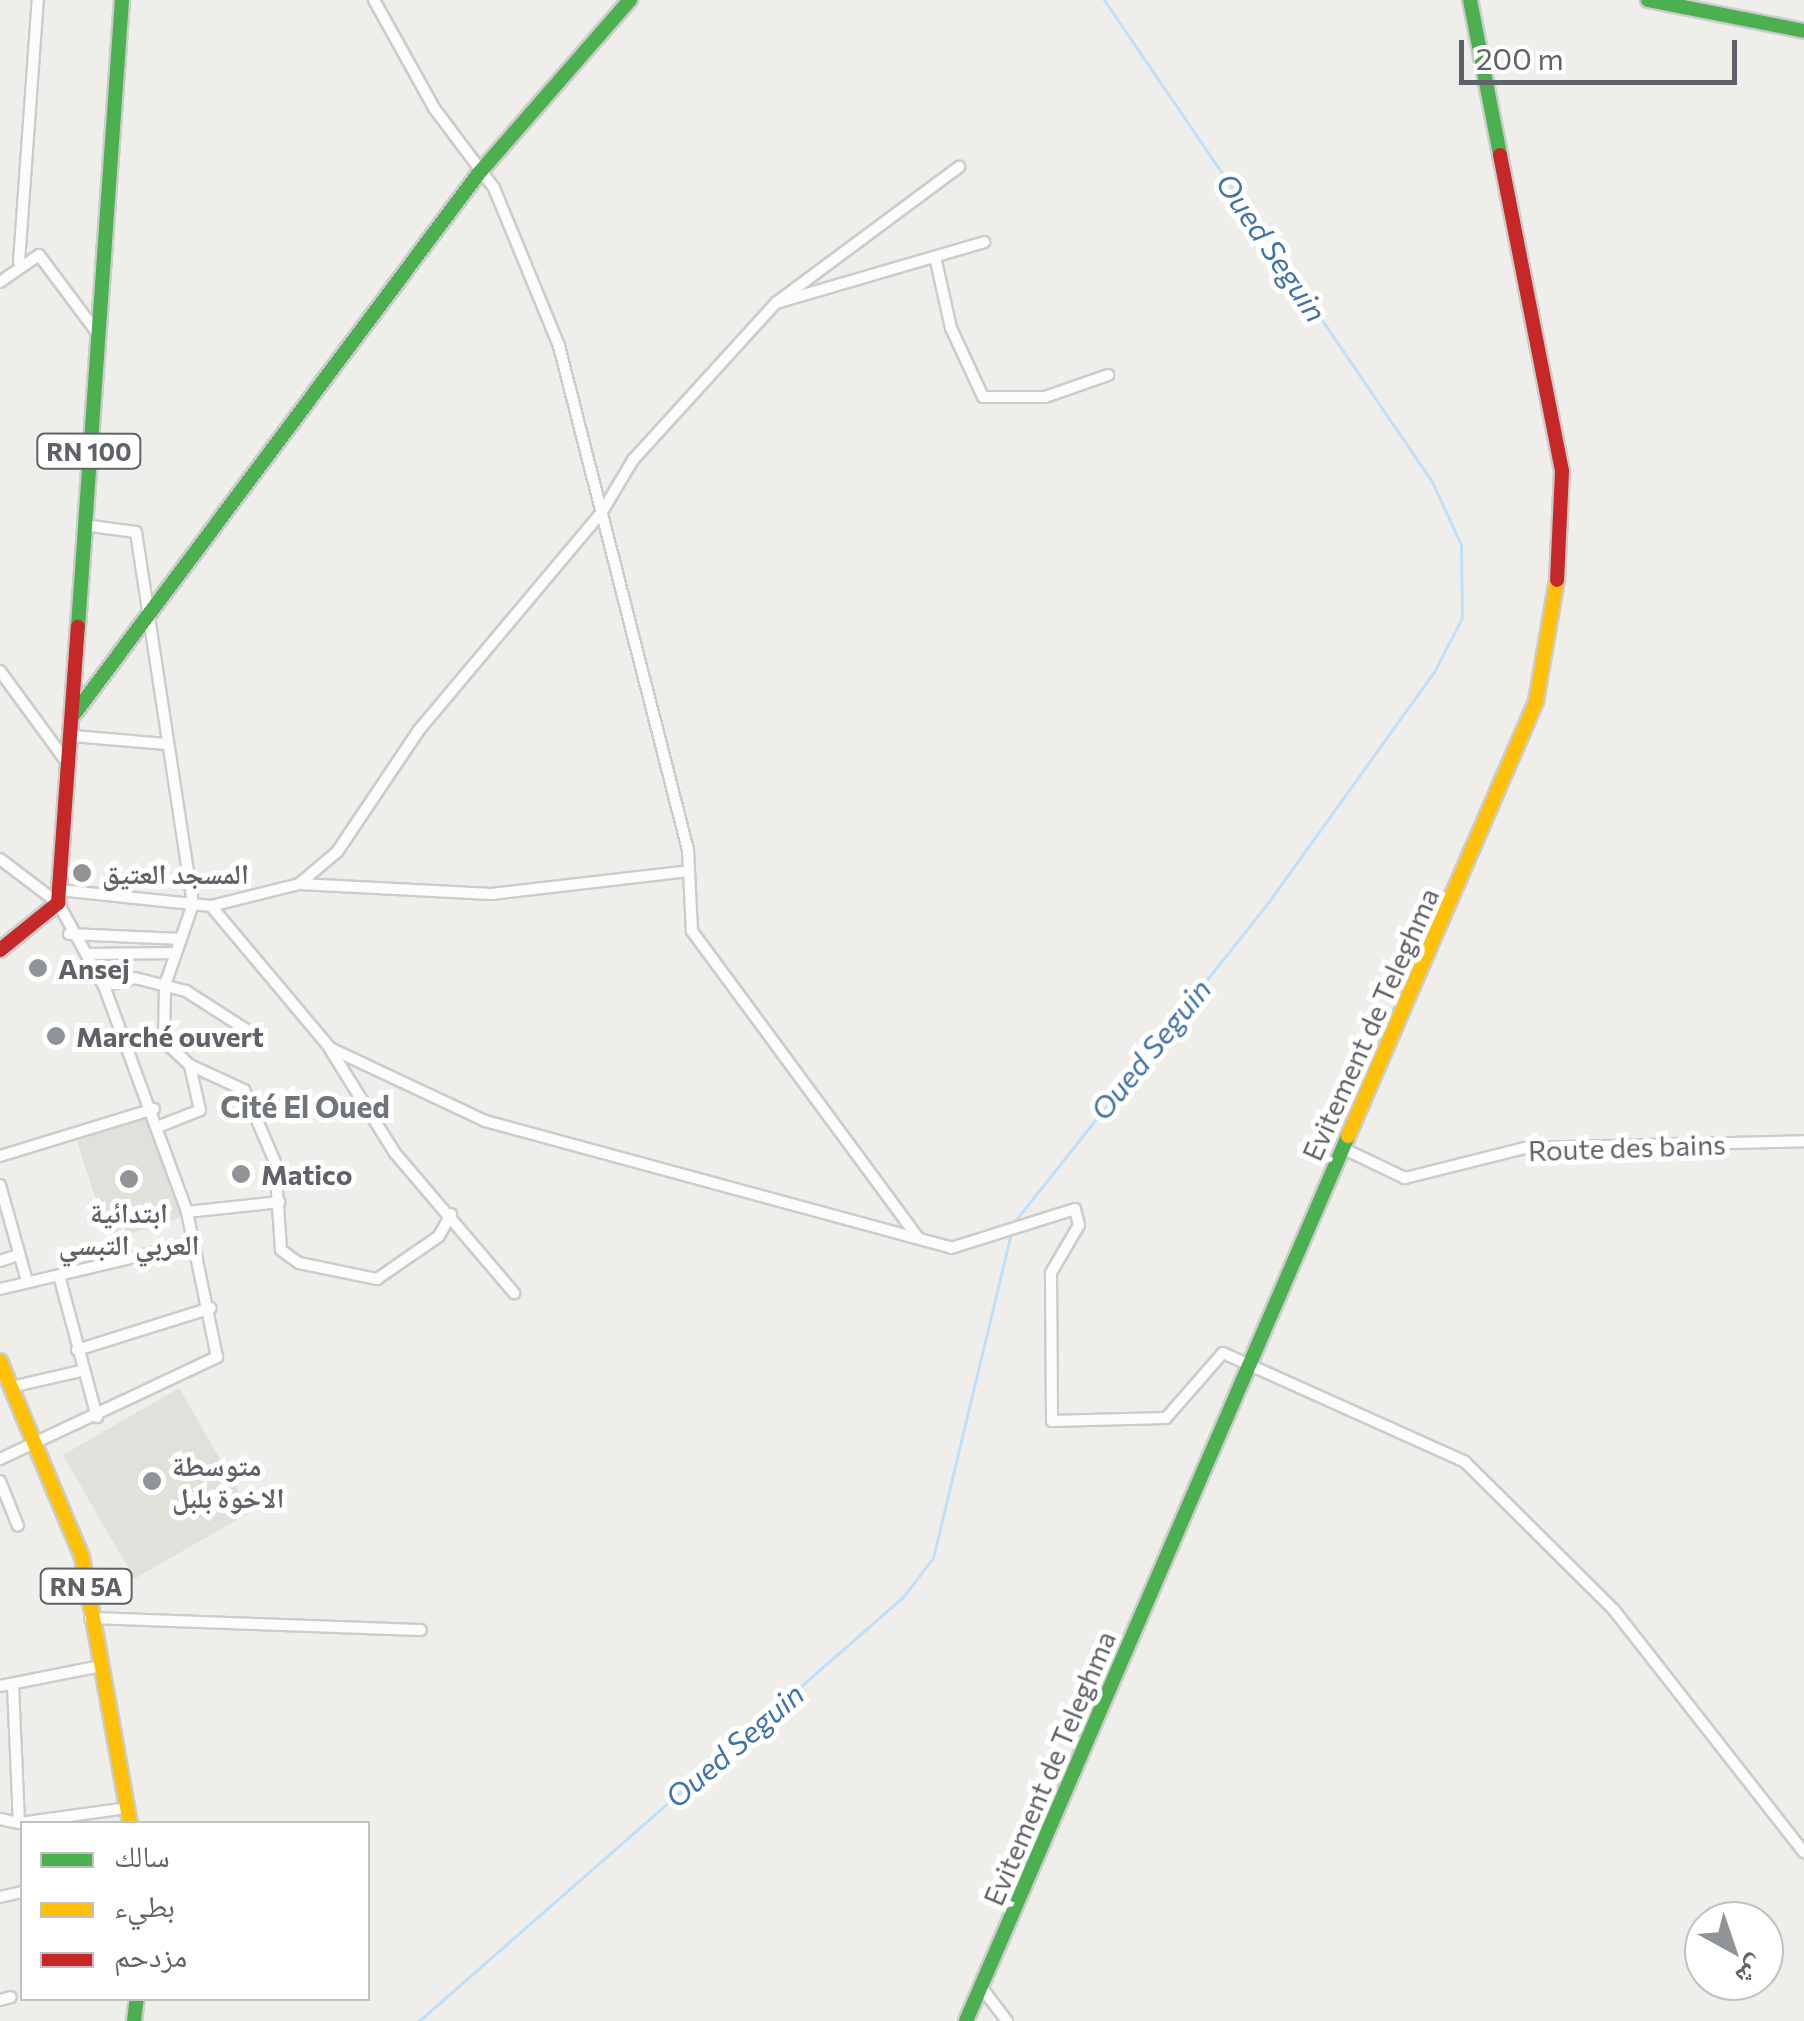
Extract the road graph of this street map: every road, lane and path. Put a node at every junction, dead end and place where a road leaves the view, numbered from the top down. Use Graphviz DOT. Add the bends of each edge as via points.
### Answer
graph roads {
  1 [pos="38,0"];
  2 [pos="122,0"];
  3 [pos="374,0"];
  4 [pos="630,0"];
  5 [pos="1470,0"];
  6 [pos="1648,0"];
  7 [pos="1804,31"];
  8 [pos="958,167"];
  9 [pos="478,173"];
  10 [pos="984,242"];
  11 [pos="936,261"];
  12 [pos="19,262"];
  13 [pos="0,282"];
  14 [pos="776,303"];
  15 [pos="100,337"];
  16 [pos="1108,376"];
  17 [pos="602,512"];
  18 [pos="83,525"];
  19 [pos="146,618"];
  20 [pos="0,671"];
  21 [pos="76,713"];
  22 [pos="72,736"];
  23 [pos="166,744"];
  24 [pos="69,764"];
  25 [pos="0,859"];
  26 [pos="689,871"];
  27 [pos="299,884"];
  28 [pos="58,896"];
  29 [pos="193,904"];
  30 [pos="211,906"];
  31 [pos="69,934"];
  32 [pos="181,939"];
  33 [pos="0,950"];
  34 [pos="86,954"];
  35 [pos="176,954"];
  36 [pos="165,985"];
  37 [pos="104,986"];
  38 [pos="256,1036"];
  39 [pos="330,1048"];
  40 [pos="190,1065"];
  41 [pos="154,1109"];
  42 [pos="160,1126"];
  43 [pos="1804,1142"];
  44 [pos="1342,1148"];
  45 [pos="0,1156"];
  46 [pos="0,1185"];
  47 [pos="279,1202"];
  48 [pos="187,1212"];
  49 [pos="451,1214"];
  50 [pos="918,1238"];
  51 [pos="195,1243"];
  52 [pos="20,1255"];
  53 [pos="0,1261"];
  54 [pos="27,1280"];
  55 [pos="60,1280"];
  56 [pos="0,1289"];
  57 [pos="514,1293"];
  58 [pos="211,1308"];
  59 [pos="77,1350"];
  60 [pos="0,1361"];
  61 [pos="1245,1366"];
  62 [pos="81,1371"];
  63 [pos="8,1394"];
  64 [pos="98,1417"];
  65 [pos="34,1446"];
  66 [pos="0,1458"];
  67 [pos="0,1481"];
  68 [pos="18,1526"];
  69 [pos="90,1618"];
  70 [pos="420,1630"];
  71 [pos="96,1667"];
  72 [pos="13,1684"];
  73 [pos="0,1686"];
  74 [pos="128,1816"];
  75 [pos="0,1819"];
  76 [pos="37,1821"];
  77 [pos="19,1822"];
  78 [pos="1804,1852"];
  79 [pos="981,1987"];
  80 [pos="966,2021"];
  81 [pos="1007,2021"];
  1 -- 12 [label="street"];
  2 -- 15 [label="main road, RN 100"];
  3 -- 9 [label="street"];
  4 -- 9 [label="main road"];
  5 -- 44 [label="main road, Evitement de Teleghma" via="1551,379 1560,560 1529,719"];
  6 -- 7 [label="main road"];
  8 -- 14 [label="street"];
  9 -- 17 [label="street" via="494,188 559,346"];
  9 -- 19 [label="main road"];
  10 -- 11 [label="street"];
  11 -- 14 [label="street"];
  11 -- 16 [label="street" via="951,328 984,396 1045,396"];
  12 -- 13 [label="street"];
  12 -- 15 [label="street" via="40,256"];
  14 -- 17 [label="street" via="714,362"];
  15 -- 18 [label="main road, RN 100"];
  17 -- 26 [label="street"];
  17 -- 27 [label="street" via="419,730 372,810"];
  18 -- 19 [label="street" via="136,532"];
  18 -- 21 [label="main road, RN 100"];
  19 -- 21 [label="main road"];
  19 -- 23 [label="street"];
  20 -- 24 [label="street"];
  21 -- 22 [label="main road, RN 100"];
  22 -- 23 [label="street"];
  22 -- 24 [label="main road, RN 100"];
  23 -- 29 [label="street"];
  24 -- 28 [label="main road, RN 100"];
  25 -- 28 [label="street"];
  26 -- 27 [label="street" via="492,894"];
  26 -- 50 [label="street" via="692,931"];
  27 -- 30 [label="street"];
  28 -- 29 [label="street"];
  28 -- 31 [label="street"];
  28 -- 33 [label="main road"];
  29 -- 30 [label="street"];
  29 -- 32 [label="street"];
  30 -- 39 [label="street"];
  31 -- 32 [label="street"];
  31 -- 34 [label="street"];
  32 -- 35 [label="street"];
  34 -- 35 [label="street"];
  34 -- 37 [label="street"];
  35 -- 36 [label="street"];
  36 -- 37 [label="street" via="136,978"];
  36 -- 38 [label="street" via="218,1005"];
  36 -- 40 [label="street" via="164,1041"];
  37 -- 41 [label="street"];
  39 -- 49 [label="street" via="395,1153"];
  39 -- 50 [label="street" via="485,1121"];
  40 -- 42 [label="street" via="200,1110"];
  40 -- 47 [label="street" via="244,1090 264,1123"];
  41 -- 42 [label="street"];
  41 -- 45 [label="street"];
  42 -- 48 [label="street"];
  43 -- 44 [label="street, Route des bains" via="1524,1148 1405,1178"];
  44 -- 61 [label="main road, Evitement de Teleghma"];
  46 -- 52 [label="street"];
  47 -- 48 [label="street"];
  47 -- 49 [label="street" via="281,1250 299,1263 378,1279 439,1236"];
  48 -- 51 [label="street"];
  49 -- 57 [label="street"];
  50 -- 61 [label="street" via="952,1248 1067,1208 1082,1214 1052,1274 1052,1422 1166,1418 1223,1353"];
  51 -- 55 [label="street"];
  51 -- 58 [label="street"];
  52 -- 53 [label="street"];
  52 -- 54 [label="street"];
  54 -- 55 [label="street"];
  54 -- 56 [label="street"];
  55 -- 59 [label="street"];
  58 -- 59 [label="street"];
  58 -- 64 [label="street" via="214,1364"];
  59 -- 62 [label="street"];
  60 -- 63 [label="main road, RN 5A"];
  61 -- 78 [label="street" via="1464,1462 1614,1610"];
  61 -- 79 [label="main road, Evitement de Teleghma"];
  62 -- 63 [label="street"];
  62 -- 64 [label="street"];
  63 -- 65 [label="main road, RN 5A"];
  64 -- 65 [label="street"];
  65 -- 66 [label="street"];
  65 -- 69 [label="main road, RN 5A" via="82,1557"];
  67 -- 68 [label="street"];
  69 -- 70 [label="street"];
  69 -- 71 [label="main road, RN 5A"];
  71 -- 72 [label="street"];
  71 -- 74 [label="main road, RN 5A"];
  72 -- 73 [label="street"];
  72 -- 77 [label="street"];
  74 -- 76 [label="street"];
  75 -- 77 [label="street"];
  79 -- 80 [label="main road, Evitement de Teleghma"];
  79 -- 81 [label="street"];
}
